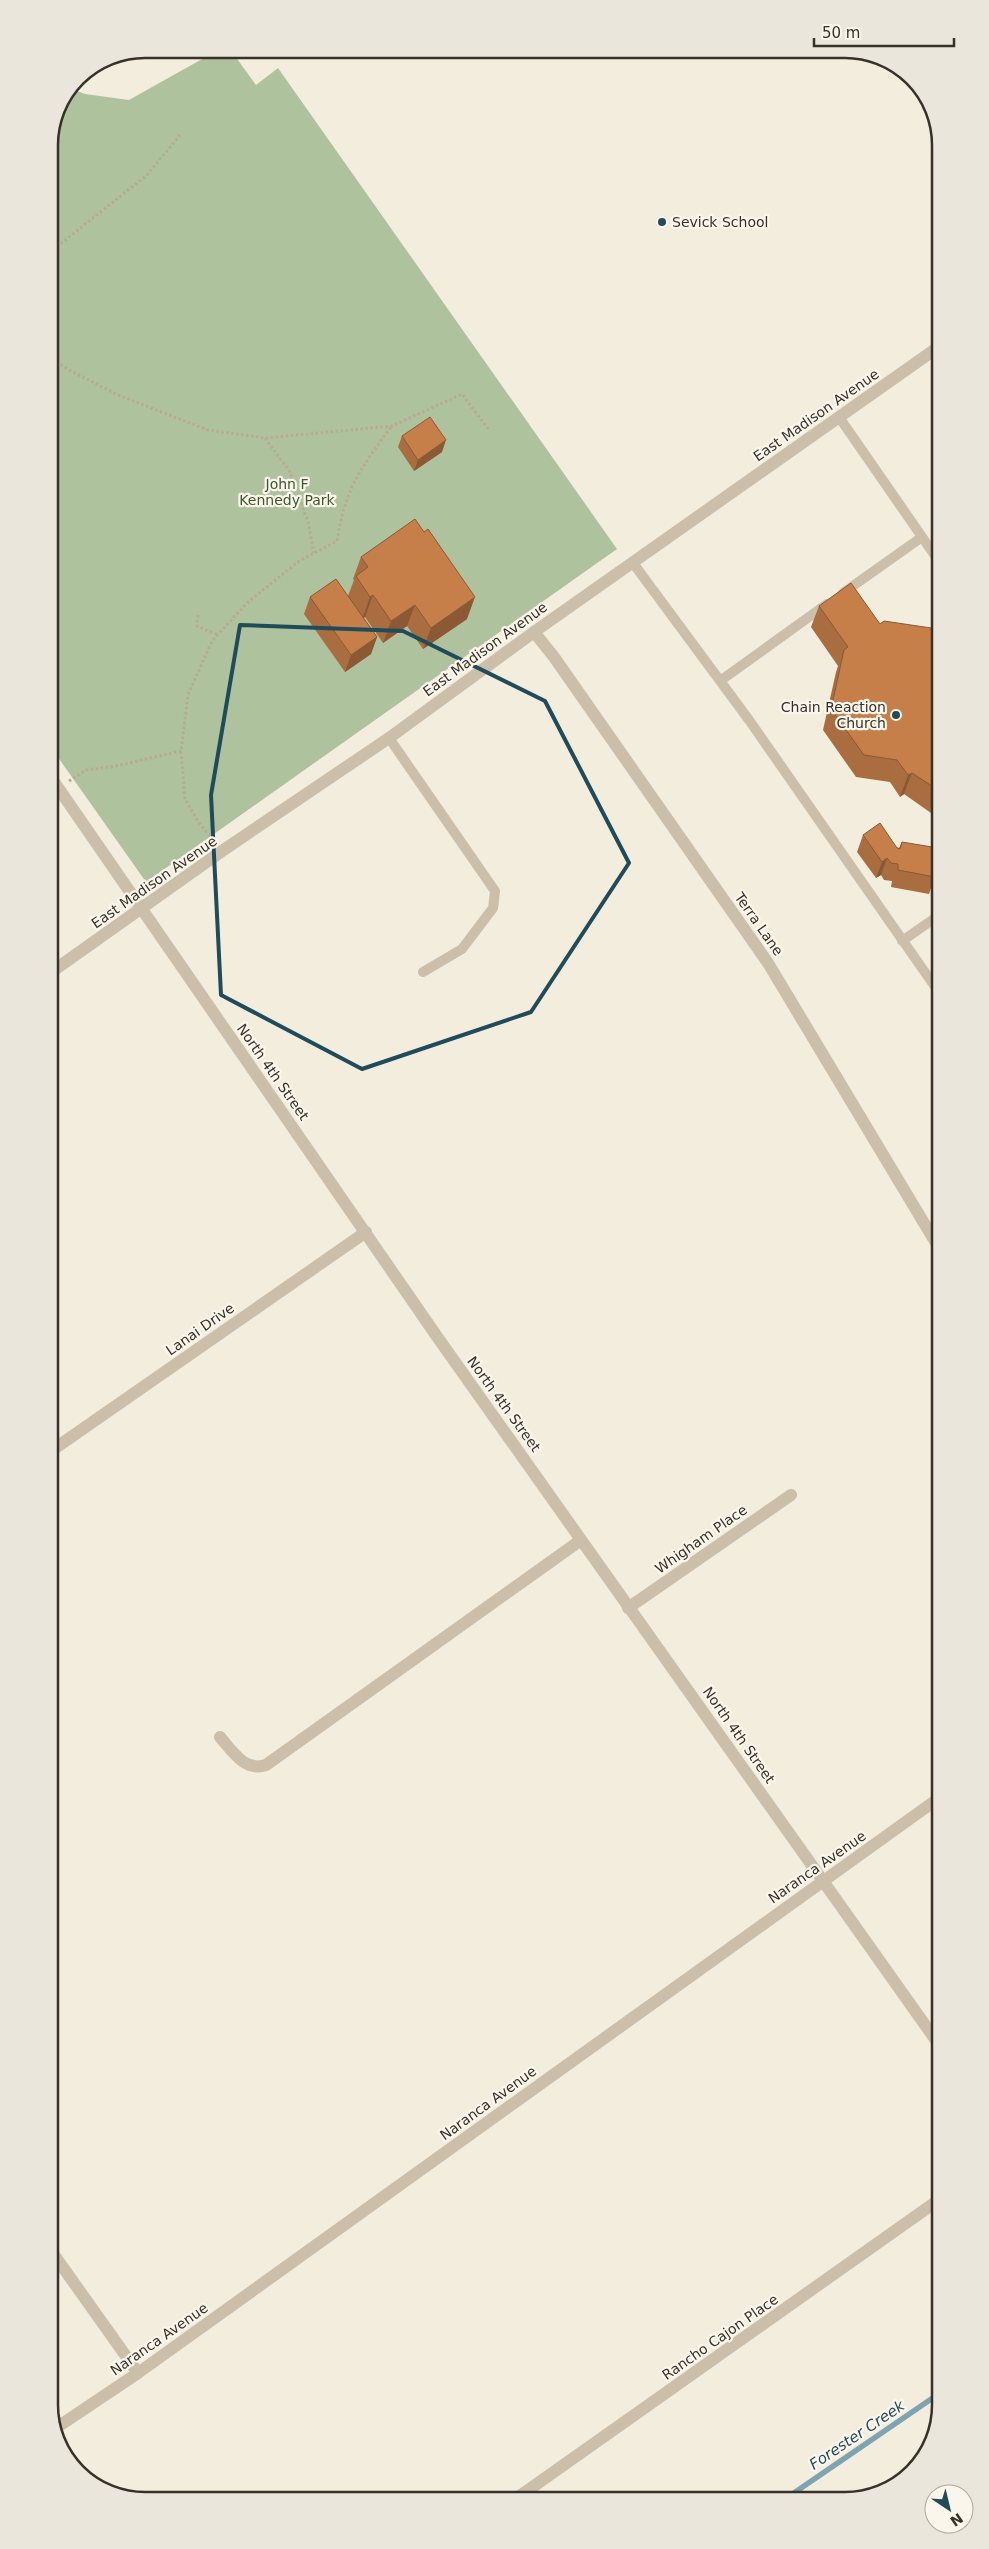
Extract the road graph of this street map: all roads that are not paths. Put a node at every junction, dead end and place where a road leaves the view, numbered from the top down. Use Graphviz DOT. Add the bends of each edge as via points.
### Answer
graph roads {
  1 [pos="932,352"];
  2 [pos="839,417"];
  3 [pos="922,537"];
  4 [pos="932,551"];
  5 [pos="633,563"];
  6 [pos="534,632"];
  7 [pos="720,681"];
  8 [pos="389,738"];
  9 [pos="58,788"];
  10 [pos="141,910"];
  11 [pos="932,920"];
  12 [pos="902,941"];
  13 [pos="58,967"];
  14 [pos="423,972"];
  15 [pos="932,983"];
  16 [pos="366,1232"];
  17 [pos="932,1238"];
  18 [pos="58,1446"];
  19 [pos="791,1495"];
  20 [pos="581,1540"];
  21 [pos="628,1608"];
  22 [pos="220,1737"];
  23 [pos="932,1803"];
  24 [pos="824,1880"];
  25 [pos="932,2035"];
  26 [pos="932,2205"];
  27 [pos="58,2260"];
  28 [pos="138,2373"];
  29 [pos="60,2425"];
  30 [pos="526,2492"];
  1 -- 2 [label="street, East Madison Avenue"];
  2 -- 3 [label="lane"];
  2 -- 5 [label="street, East Madison Avenue"];
  3 -- 4 [label="lane"];
  3 -- 7 [label="lane"];
  5 -- 6 [label="street, East Madison Avenue"];
  5 -- 7 [label="lane"];
  6 -- 8 [label="street, East Madison Avenue"];
  6 -- 17 [label="street, Terra Lane" via="768,963"];
  7 -- 12 [label="lane"];
  8 -- 10 [label="street, East Madison Avenue"];
  8 -- 14 [label="lane" via="495,891 493,908 462,949"];
  9 -- 10 [label="street, North 4th Street"];
  10 -- 13 [label="street, East Madison Avenue"];
  10 -- 16 [label="street, North 4th Street"];
  11 -- 12 [label="lane"];
  12 -- 15 [label="lane"];
  16 -- 18 [label="street, Lanai Drive"];
  16 -- 20 [label="street, North 4th Street"];
  19 -- 21 [label="street, Whigham Place"];
  20 -- 21 [label="street, North 4th Street"];
  20 -- 22 [label="street" via="266,1765 258,1768 247,1765"];
  21 -- 24 [label="street, North 4th Street"];
  23 -- 24 [label="street, Naranca Avenue"];
  24 -- 25 [label="street, North 4th Street"];
  24 -- 28 [label="street, Naranca Avenue"];
  26 -- 30 [label="street, Rancho Cajon Place"];
  27 -- 28 [label="street"];
  28 -- 29 [label="street, Naranca Avenue"];
}
